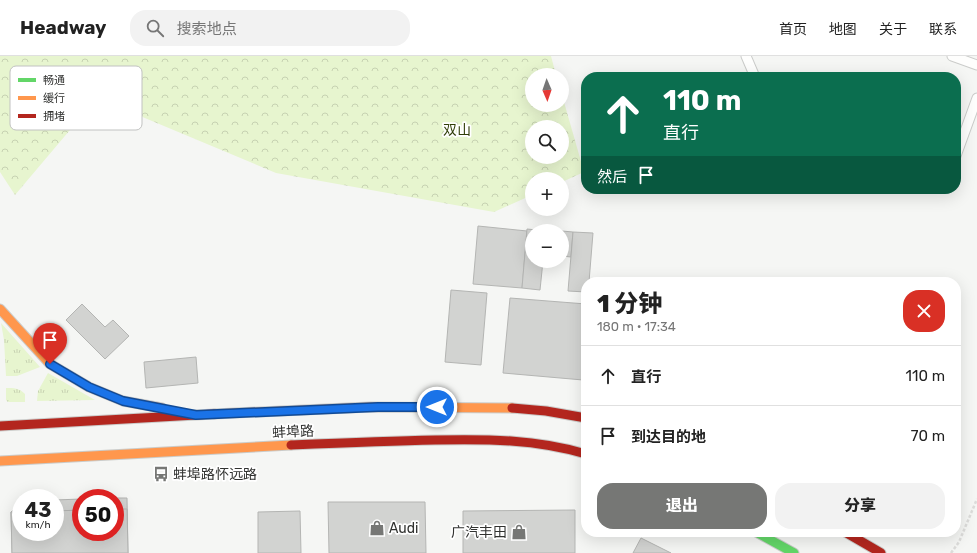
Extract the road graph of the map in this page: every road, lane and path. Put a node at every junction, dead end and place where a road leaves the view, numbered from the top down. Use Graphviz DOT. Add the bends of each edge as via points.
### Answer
graph roads {
  1 [pos="746,56"];
  2 [pos="952,56"];
  3 [pos="977,65"];
  4 [pos="753,72"];
  5 [pos="977,98"];
  6 [pos="961,142"];
  7 [pos="0,309"];
  8 [pos="196,415"];
  9 [pos="581,417"];
  10 [pos="0,426"];
  11 [pos="581,453"];
  12 [pos="0,460"];
  13 [pos="977,499"];
  14 [pos="765,537"];
  15 [pos="854,537"];
  16 [pos="794,553"];
  17 [pos="882,553"];
  18 [pos="951,553"];
  1 -- 4 [label="lane"];
  2 -- 3 [label="lane"];
  5 -- 6 [label="lane"];
  7 -- 8 [label="main road" via="50,364 89,387 123,401"];
  8 -- 9 [label="main road, 蚌埠路" via="378,407 504,407"];
  8 -- 10 [label="main road, 蚌埠路"];
  11 -- 12 [label="main road, 蚌埠路" via="559,446 498,439 374,441"];
  13 -- 18 [label="path" via="959,542"];
  14 -- 16 [label="main road"];
  15 -- 17 [label="main road"];
}
